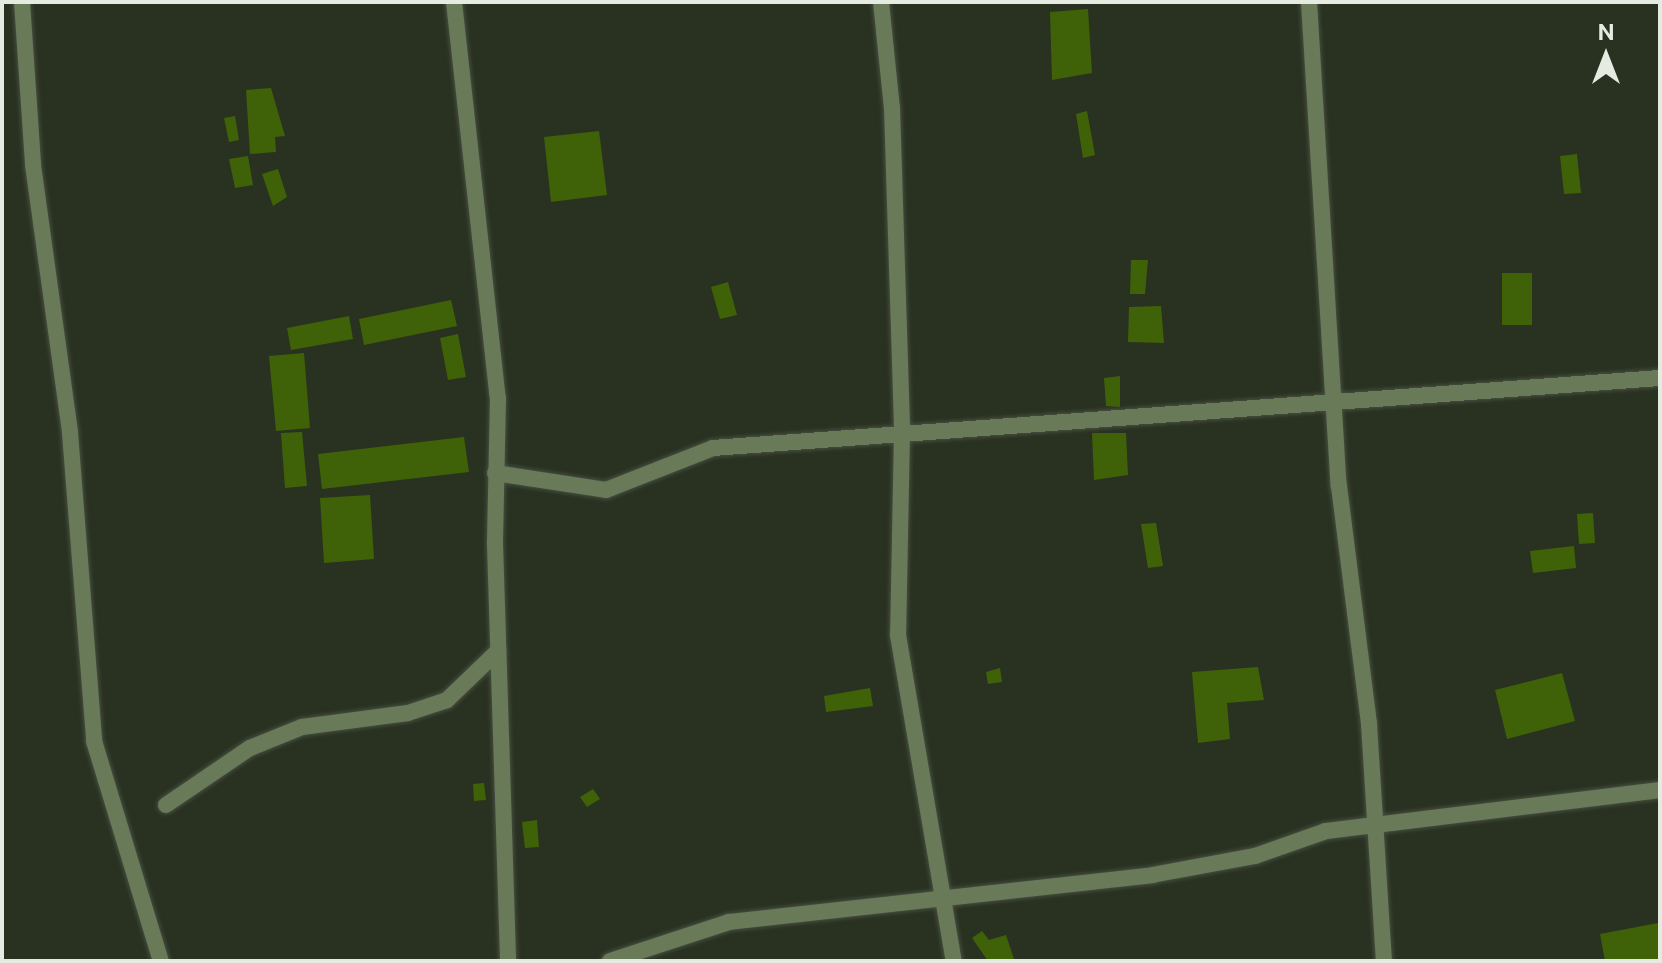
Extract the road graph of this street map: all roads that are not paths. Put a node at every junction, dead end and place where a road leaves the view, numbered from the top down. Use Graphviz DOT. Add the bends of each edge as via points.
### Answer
graph roads {
  1 [pos="22,2"];
  2 [pos="454,2"];
  3 [pos="881,2"];
  4 [pos="1309,2"];
  5 [pos="1660,378"];
  6 [pos="1337,405"];
  7 [pos="902,432"];
  8 [pos="495,473"];
  9 [pos="498,651"];
  10 [pos="1660,790"];
  11 [pos="166,805"];
  12 [pos="1374,824"];
  13 [pos="943,895"];
  14 [pos="161,961"];
  15 [pos="508,961"];
  16 [pos="610,961"];
  17 [pos="954,961"];
  18 [pos="1384,961"];
  1 -- 14 [label="street" via="33,165 70,433 94,741"];
  2 -- 8 [label="street" via="491,291"];
  3 -- 7 [label="street" via="892,108"];
  4 -- 6 [label="street"];
  5 -- 6 [label="street"];
  6 -- 7 [label="street"];
  6 -- 12 [label="street"];
  7 -- 8 [label="street" via="713,448 606,490"];
  7 -- 13 [label="street" via="898,635"];
  8 -- 9 [label="street"];
  9 -- 11 [label="street" via="447,700 408,713 302,727 250,748"];
  9 -- 15 [label="street"];
  10 -- 12 [label="street"];
  12 -- 13 [label="street" via="1207,867"];
  12 -- 18 [label="street"];
  13 -- 16 [label="street" via="729,922"];
  13 -- 17 [label="street"];
}
